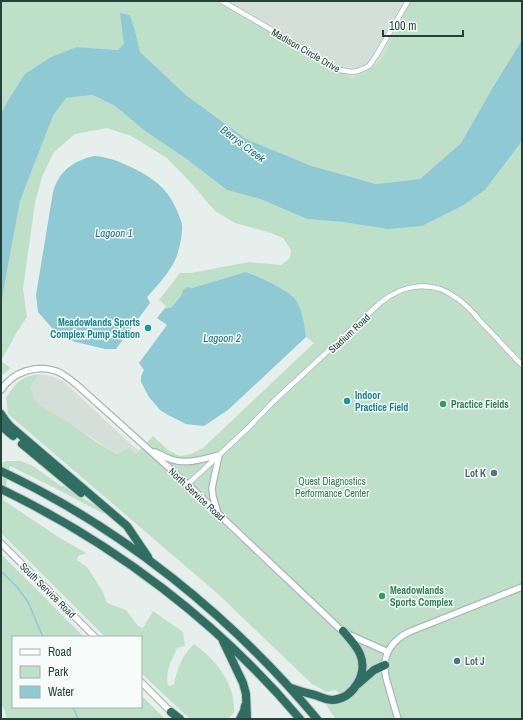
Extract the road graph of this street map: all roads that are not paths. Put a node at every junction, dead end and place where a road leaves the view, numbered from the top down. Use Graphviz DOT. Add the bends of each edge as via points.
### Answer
graph roads {
  1 [pos="222,1"];
  2 [pos="408,1"];
  3 [pos="522,365"];
  4 [pos="1,390"];
  5 [pos="1,414"];
  6 [pos="1,426"];
  7 [pos="150,450"];
  8 [pos="220,455"];
  9 [pos="4,473"];
  10 [pos="188,484"];
  11 [pos="3,490"];
  12 [pos="109,510"];
  13 [pos="218,512"];
  14 [pos="1,543"];
  15 [pos="152,563"];
  16 [pos="522,587"];
  17 [pos="343,632"];
  18 [pos="94,636"];
  19 [pos="221,637"];
  20 [pos="388,652"];
  21 [pos="385,665"];
  22 [pos="142,683"];
  23 [pos="356,686"];
  24 [pos="291,688"];
  25 [pos="246,701"];
  26 [pos="171,712"];
  27 [pos="178,719"];
  28 [pos="240,719"];
  29 [pos="247,719"];
  30 [pos="300,719"];
  31 [pos="317,719"];
  32 [pos="398,719"];
  1 -- 2 [label="street, Madison Circle Drive" via="340,70 352,72 364,69 373,61"];
  3 -- 8 [label="street, Stadium Road" via="468,307 452,294 430,287 405,289 380,303"];
  4 -- 7 [label="street, North Service Road" via="11,378 24,371 42,368 57,371 77,385"];
  5 -- 12 [label="highway" via="10,426"];
  6 -- 12 [label="highway" via="76,489"];
  7 -- 8 [label="street" via="170,459 186,462"];
  7 -- 10 [label="street, North Service Road"];
  8 -- 10 [label="street, Stadium Road"];
  8 -- 13 [label="street" via="212,488"];
  9 -- 15 [label="highway" via="84,516"];
  10 -- 13 [label="street, North Service Road"];
  11 -- 19 [label="highway" via="57,518 107,549 160,586"];
  12 -- 15 [label="highway" via="127,526"];
  13 -- 17 [label="street, North Service Road"];
  14 -- 18 [label="street, South Service Road"];
  15 -- 24 [label="highway" via="231,628"];
  16 -- 20 [label="street" via="406,634 394,643"];
  17 -- 20 [label="street, North Service Road"];
  17 -- 23 [label="highway" via="357,649 361,659 361,674"];
  19 -- 25 [label="highway" via="243,683"];
  19 -- 30 [label="highway" via="260,674"];
  20 -- 21 [label="street"];
  21 -- 23 [label="highway" via="374,670"];
  21 -- 32 [label="street" via="385,674"];
  22 -- 26 [label="street"];
  23 -- 24 [label="highway" via="346,696 332,700"];
  24 -- 31 [label="highway"];
  25 -- 28 [label="highway"];
  25 -- 29 [label="highway"];
  26 -- 27 [label="highway"];
}
